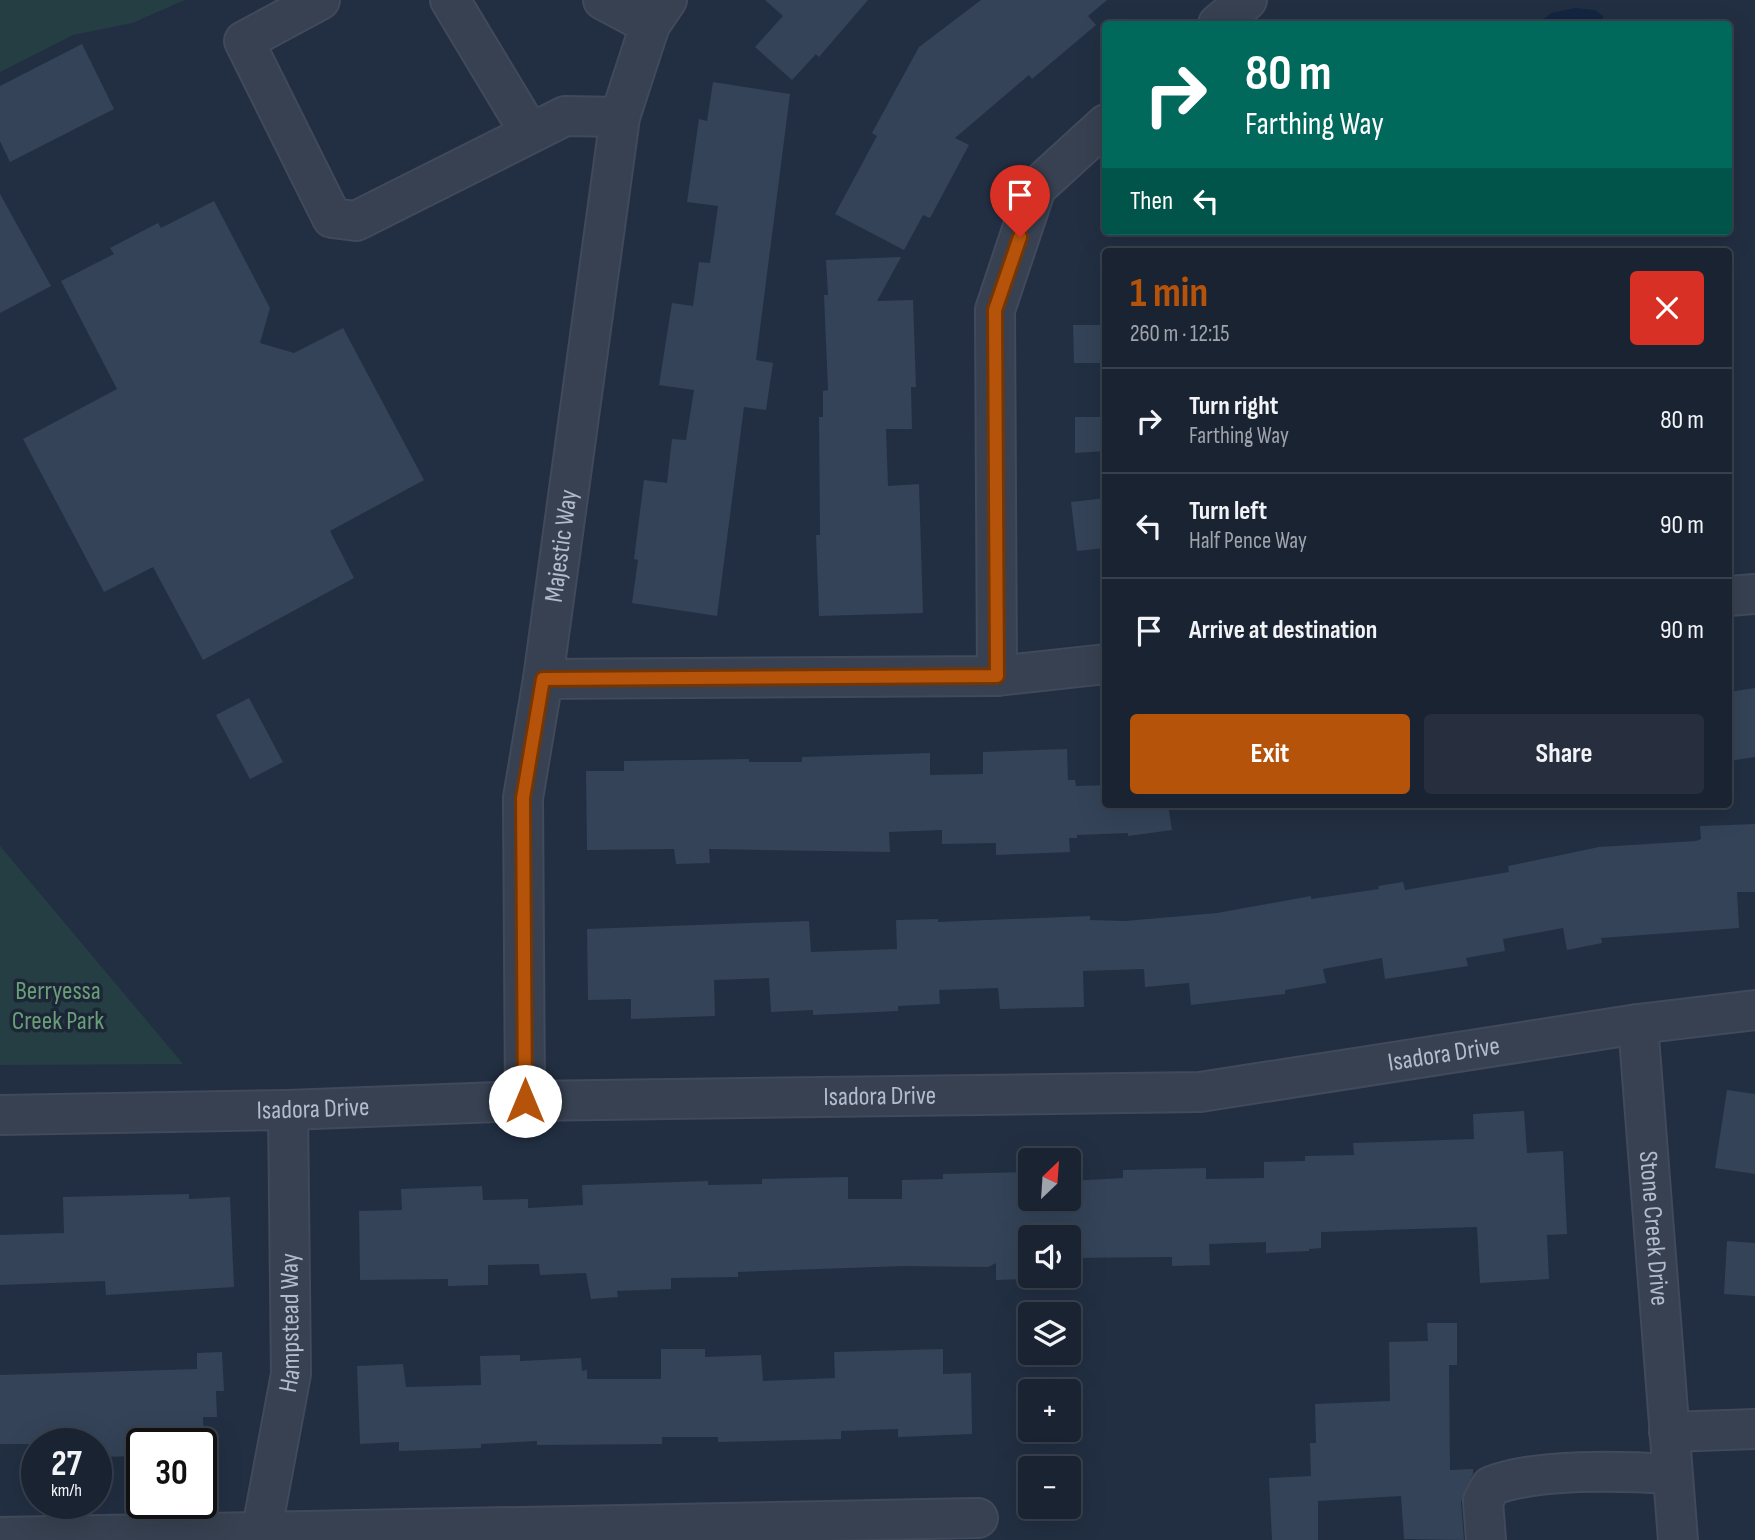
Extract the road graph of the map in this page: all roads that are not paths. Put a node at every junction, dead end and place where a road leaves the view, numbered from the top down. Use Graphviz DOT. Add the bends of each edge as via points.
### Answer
graph roads {
  1 [pos="320,0"];
  2 [pos="450,0"];
  3 [pos="603,0"];
  4 [pos="1247,0"];
  5 [pos="658,12"];
  6 [pos="1222,21"];
  7 [pos="621,117"];
  8 [pos="1102,128"];
  9 [pos="530,134"];
  10 [pos="1755,594"];
  11 [pos="1732,596"];
  12 [pos="1102,664"];
  13 [pos="997,676"];
  14 [pos="543,679"];
  15 [pos="1755,1010"];
  16 [pos="1638,1024"];
  17 [pos="525,1101"];
  18 [pos="288,1110"];
  19 [pos="0,1115"];
  20 [pos="1755,1429"];
  21 [pos="1669,1432"];
  22 [pos="1672,1474"];
  23 [pos="978,1518"];
  24 [pos="261,1534"];
  25 [pos="0,1537"];
  26 [pos="78,1538"];
  27 [pos="1486,1540"];
  28 [pos="1678,1540"];
  1 -- 9 [label="street" via="244,41 332,218 356,221"];
  2 -- 9 [label="street"];
  3 -- 5 [label="street"];
  4 -- 6 [label="street"];
  5 -- 7 [label="street, Majestic Way"];
  7 -- 9 [label="street" via="565,116"];
  7 -- 14 [label="street, Majestic Way"];
  8 -- 13 [label="street" via="1036,188 995,310"];
  10 -- 11 [label="street"];
  12 -- 13 [label="street"];
  13 -- 14 [label="street"];
  14 -- 17 [label="street, Majestic Way" via="523,798"];
  15 -- 16 [label="street, Isadora Drive"];
  16 -- 17 [label="street, Isadora Drive" via="1200,1092"];
  16 -- 21 [label="street, Stone Creek Drive"];
  17 -- 18 [label="street, Isadora Drive"];
  18 -- 19 [label="street, Isadora Drive"];
  18 -- 24 [label="street, Hampstead Way" via="291,1374"];
  20 -- 21 [label="street"];
  21 -- 22 [label="street, Stone Creek Drive"];
  22 -- 27 [label="street" via="1604,1472 1510,1479 1491,1486 1483,1501"];
  22 -- 28 [label="street, Stone Creek Drive"];
  23 -- 24 [label="street"];
  24 -- 26 [label="street"];
  25 -- 26 [label="street"];
}
